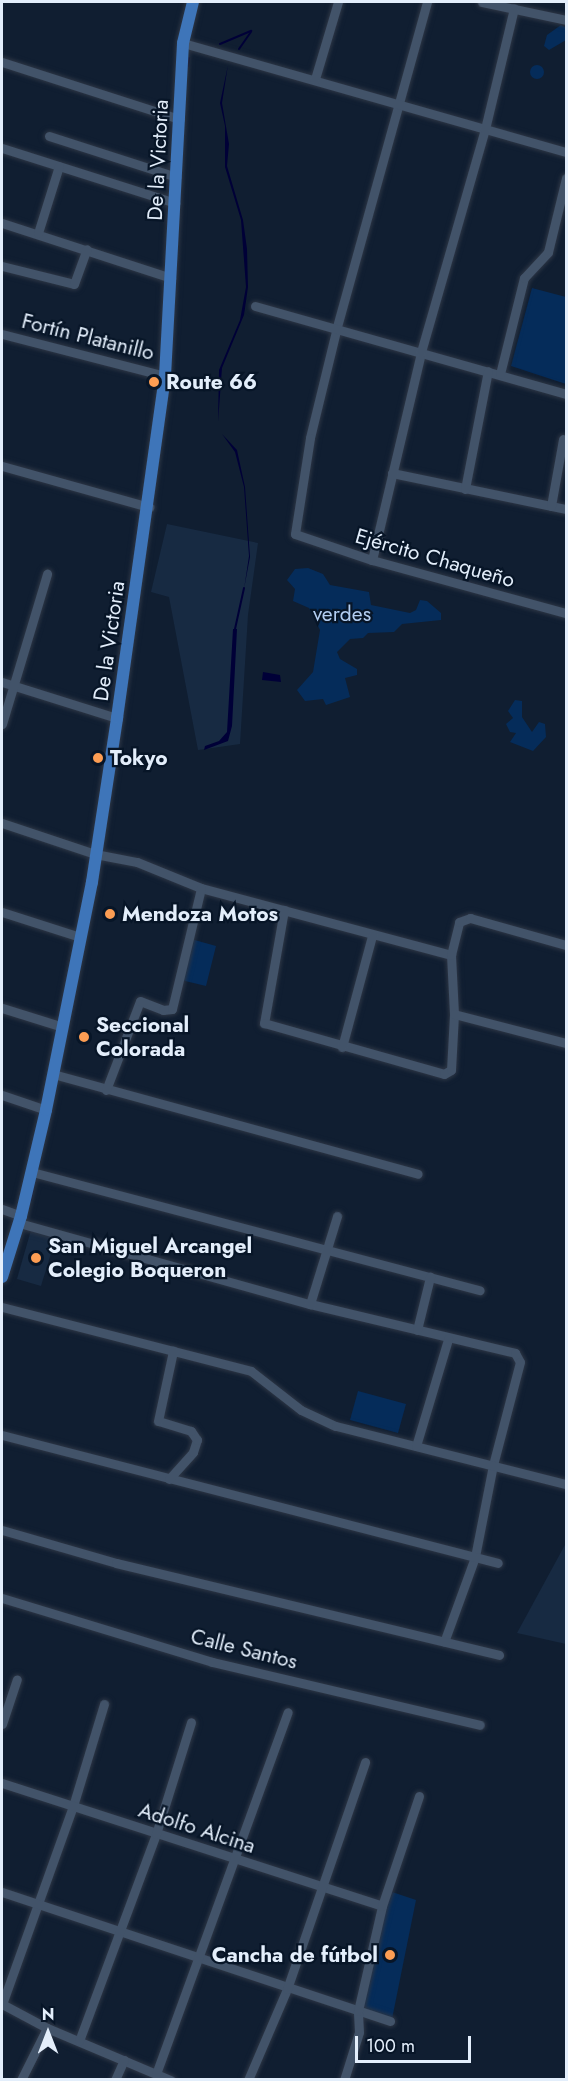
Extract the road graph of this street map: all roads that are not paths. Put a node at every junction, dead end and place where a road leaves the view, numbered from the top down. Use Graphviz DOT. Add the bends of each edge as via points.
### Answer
graph roads {
  1 [pos="193,2"];
  2 [pos="338,2"];
  3 [pos="427,2"];
  4 [pos="482,2"];
  5 [pos="514,8"];
  6 [pos="567,20"];
  7 [pos="183,43"];
  8 [pos="2,62"];
  9 [pos="315,79"];
  10 [pos="397,104"];
  11 [pos="180,119"];
  12 [pos="485,129"];
  13 [pos="49,136"];
  14 [pos="2,148"];
  15 [pos="567,152"];
  16 [pos="59,166"];
  17 [pos="177,177"];
  18 [pos="567,178"];
  19 [pos="175,203"];
  20 [pos="2,223"];
  21 [pos="38,233"];
  22 [pos="87,249"];
  23 [pos="2,266"];
  24 [pos="171,278"];
  25 [pos="255,306"];
  26 [pos="336,331"];
  27 [pos="2,334"];
  28 [pos="421,352"];
  29 [pos="489,371"];
  30 [pos="500,374"];
  31 [pos="165,375"];
  32 [pos="567,394"];
  33 [pos="563,440"];
  34 [pos="2,466"];
  35 [pos="392,473"];
  36 [pos="465,489"];
  37 [pos="551,506"];
  38 [pos="148,507"];
  39 [pos="567,509"];
  40 [pos="372,560"];
  41 [pos="47,574"];
  42 [pos="567,613"];
  43 [pos="2,682"];
  44 [pos="14,687"];
  45 [pos="117,718"];
  46 [pos="2,724"];
  47 [pos="2,823"];
  48 [pos="95,854"];
  49 [pos="201,888"];
  50 [pos="285,910"];
  51 [pos="2,912"];
  52 [pos="372,936"];
  53 [pos="81,937"];
  54 [pos="567,945"];
  55 [pos="451,955"];
  56 [pos="2,1008"];
  57 [pos="454,1014"];
  58 [pos="63,1028"];
  59 [pos="567,1043"];
  60 [pos="342,1047"];
  61 [pos="53,1074"];
  62 [pos="106,1090"];
  63 [pos="2,1095"];
  64 [pos="46,1110"];
  65 [pos="32,1172"];
  66 [pos="418,1174"];
  67 [pos="2,1209"];
  68 [pos="337,1216"];
  69 [pos="20,1219"];
  70 [pos="326,1251"];
  71 [pos="2,1277"];
  72 [pos="430,1277"];
  73 [pos="480,1290"];
  74 [pos="310,1304"];
  75 [pos="2,1308"];
  76 [pos="417,1330"];
  77 [pos="448,1339"];
  78 [pos="173,1351"];
  79 [pos="2,1435"];
  80 [pos="416,1446"];
  81 [pos="493,1465"];
  82 [pos="169,1479"];
  83 [pos="566,1482"];
  84 [pos="2,1530"];
  85 [pos="475,1557"];
  86 [pos="498,1563"];
  87 [pos="2,1598"];
  88 [pos="444,1642"];
  89 [pos="499,1655"];
  90 [pos="18,1679"];
  91 [pos="104,1704"];
  92 [pos="288,1712"];
  93 [pos="191,1722"];
  94 [pos="2,1724"];
  95 [pos="480,1725"];
  96 [pos="365,1762"];
  97 [pos="2,1783"];
  98 [pos="419,1796"];
  99 [pos="74,1806"];
  100 [pos="156,1834"];
  101 [pos="237,1859"];
  102 [pos="324,1887"];
  103 [pos="2,1892"];
  104 [pos="38,1903"];
  105 [pos="382,1906"];
  106 [pos="120,1932"];
  107 [pos="201,1959"];
  108 [pos="287,1989"];
  109 [pos="358,2011"];
  110 [pos="390,2021"];
  111 [pos="47,2028"];
  112 [pos="79,2041"];
  113 [pos="123,2060"];
  114 [pos="156,2074"];
  115 [pos="21,2079"];
  116 [pos="115,2079"];
  117 [pos="170,2079"];
  118 [pos="248,2079"];
  119 [pos="344,2079"];
  1 -- 7 [label="main road, De la Victoria"];
  2 -- 9 [label="street"];
  3 -- 10 [label="street"];
  4 -- 5 [label="street"];
  5 -- 6 [label="street"];
  5 -- 12 [label="street"];
  7 -- 9 [label="street"];
  7 -- 11 [label="main road, De la Victoria"];
  8 -- 11 [label="street"];
  9 -- 10 [label="street"];
  10 -- 12 [label="street"];
  10 -- 26 [label="street"];
  11 -- 17 [label="main road, De la Victoria"];
  12 -- 15 [label="street"];
  12 -- 28 [label="street"];
  13 -- 17 [label="street"];
  14 -- 16 [label="street"];
  16 -- 19 [label="street"];
  16 -- 21 [label="street"];
  17 -- 19 [label="main road, De la Victoria"];
  18 -- 30 [label="street" via="548,252 524,278"];
  19 -- 24 [label="main road, De la Victoria"];
  20 -- 21 [label="street"];
  21 -- 22 [label="street"];
  22 -- 23 [label="street" via="74,284"];
  22 -- 24 [label="street"];
  24 -- 31 [label="main road, De la Victoria"];
  25 -- 26 [label="street"];
  26 -- 28 [label="street"];
  26 -- 40 [label="street, Ejército Chaqueño" via="310,438 295,534"];
  27 -- 31 [label="street, Fortín Platanillo"];
  28 -- 29 [label="street"];
  28 -- 35 [label="street"];
  29 -- 30 [label="street"];
  29 -- 36 [label="street"];
  30 -- 32 [label="street"];
  31 -- 38 [label="main road, De la Victoria"];
  33 -- 37 [label="street"];
  34 -- 38 [label="street"];
  35 -- 36 [label="street"];
  35 -- 40 [label="street"];
  36 -- 37 [label="street"];
  37 -- 39 [label="street"];
  38 -- 45 [label="main road, De la Victoria"];
  40 -- 42 [label="street, Ejército Chaqueño"];
  41 -- 44 [label="street"];
  43 -- 44 [label="street"];
  44 -- 45 [label="street"];
  44 -- 46 [label="street"];
  45 -- 48 [label="main road, De la Victoria"];
  47 -- 48 [label="street"];
  48 -- 49 [label="street" via="137,862"];
  48 -- 53 [label="main road, De la Victoria"];
  49 -- 50 [label="street"];
  49 -- 62 [label="street" via="172,1009 163,1010 140,1001"];
  50 -- 52 [label="street"];
  50 -- 60 [label="street" via="264,1023"];
  51 -- 53 [label="street"];
  52 -- 55 [label="street"];
  52 -- 60 [label="street"];
  53 -- 58 [label="main road, De la Victoria"];
  54 -- 55 [label="street" via="470,918 459,922"];
  55 -- 57 [label="street"];
  56 -- 58 [label="street"];
  57 -- 59 [label="street"];
  57 -- 60 [label="street" via="451,1070 447,1074"];
  58 -- 61 [label="main road, De la Victoria"];
  61 -- 62 [label="street"];
  61 -- 64 [label="main road, De la Victoria"];
  62 -- 66 [label="street"];
  63 -- 64 [label="street"];
  64 -- 65 [label="main road, De la Victoria"];
  65 -- 69 [label="main road, De la Victoria"];
  65 -- 70 [label="street"];
  67 -- 69 [label="street"];
  68 -- 70 [label="street"];
  69 -- 71 [label="main road, De la Victoria"];
  69 -- 74 [label="street"];
  70 -- 72 [label="street"];
  70 -- 74 [label="street"];
  72 -- 73 [label="street"];
  72 -- 76 [label="street"];
  74 -- 76 [label="street"];
  75 -- 78 [label="street"];
  76 -- 77 [label="street"];
  77 -- 80 [label="street"];
  77 -- 81 [label="street" via="515,1353 519,1358"];
  78 -- 80 [label="street" via="251,1371 301,1410 331,1425"];
  78 -- 82 [label="street" via="158,1422 191,1431 197,1440 193,1452"];
  79 -- 82 [label="street"];
  80 -- 81 [label="street"];
  81 -- 83 [label="street"];
  81 -- 85 [label="street"];
  82 -- 85 [label="street"];
  84 -- 88 [label="street" via="116,1563"];
  85 -- 86 [label="street"];
  85 -- 88 [label="street"];
  87 -- 95 [label="street, Calle Santos" via="212,1662"];
  88 -- 89 [label="street"];
  90 -- 94 [label="street"];
  91 -- 99 [label="street"];
  92 -- 101 [label="street"];
  93 -- 100 [label="street"];
  96 -- 102 [label="street"];
  97 -- 99 [label="street, Adolfo Alcina"];
  98 -- 105 [label="street"];
  99 -- 100 [label="street, Adolfo Alcina"];
  99 -- 104 [label="street"];
  100 -- 101 [label="street, Adolfo Alcina"];
  100 -- 106 [label="street"];
  101 -- 102 [label="street, Adolfo Alcina"];
  101 -- 107 [label="street"];
  102 -- 105 [label="street, Adolfo Alcina"];
  102 -- 108 [label="street"];
  103 -- 104 [label="street"];
  104 -- 106 [label="street"];
  104 -- 111 [label="street" via="2,2004"];
  105 -- 109 [label="street"];
  106 -- 107 [label="street"];
  106 -- 112 [label="street"];
  107 -- 108 [label="street"];
  107 -- 114 [label="street"];
  108 -- 109 [label="street"];
  108 -- 118 [label="street"];
  109 -- 110 [label="street"];
  109 -- 119 [label="street" via="359,2032"];
  111 -- 112 [label="street"];
  111 -- 115 [label="street"];
  112 -- 113 [label="street"];
  113 -- 114 [label="street"];
  113 -- 116 [label="street"];
  114 -- 117 [label="street"];
}
